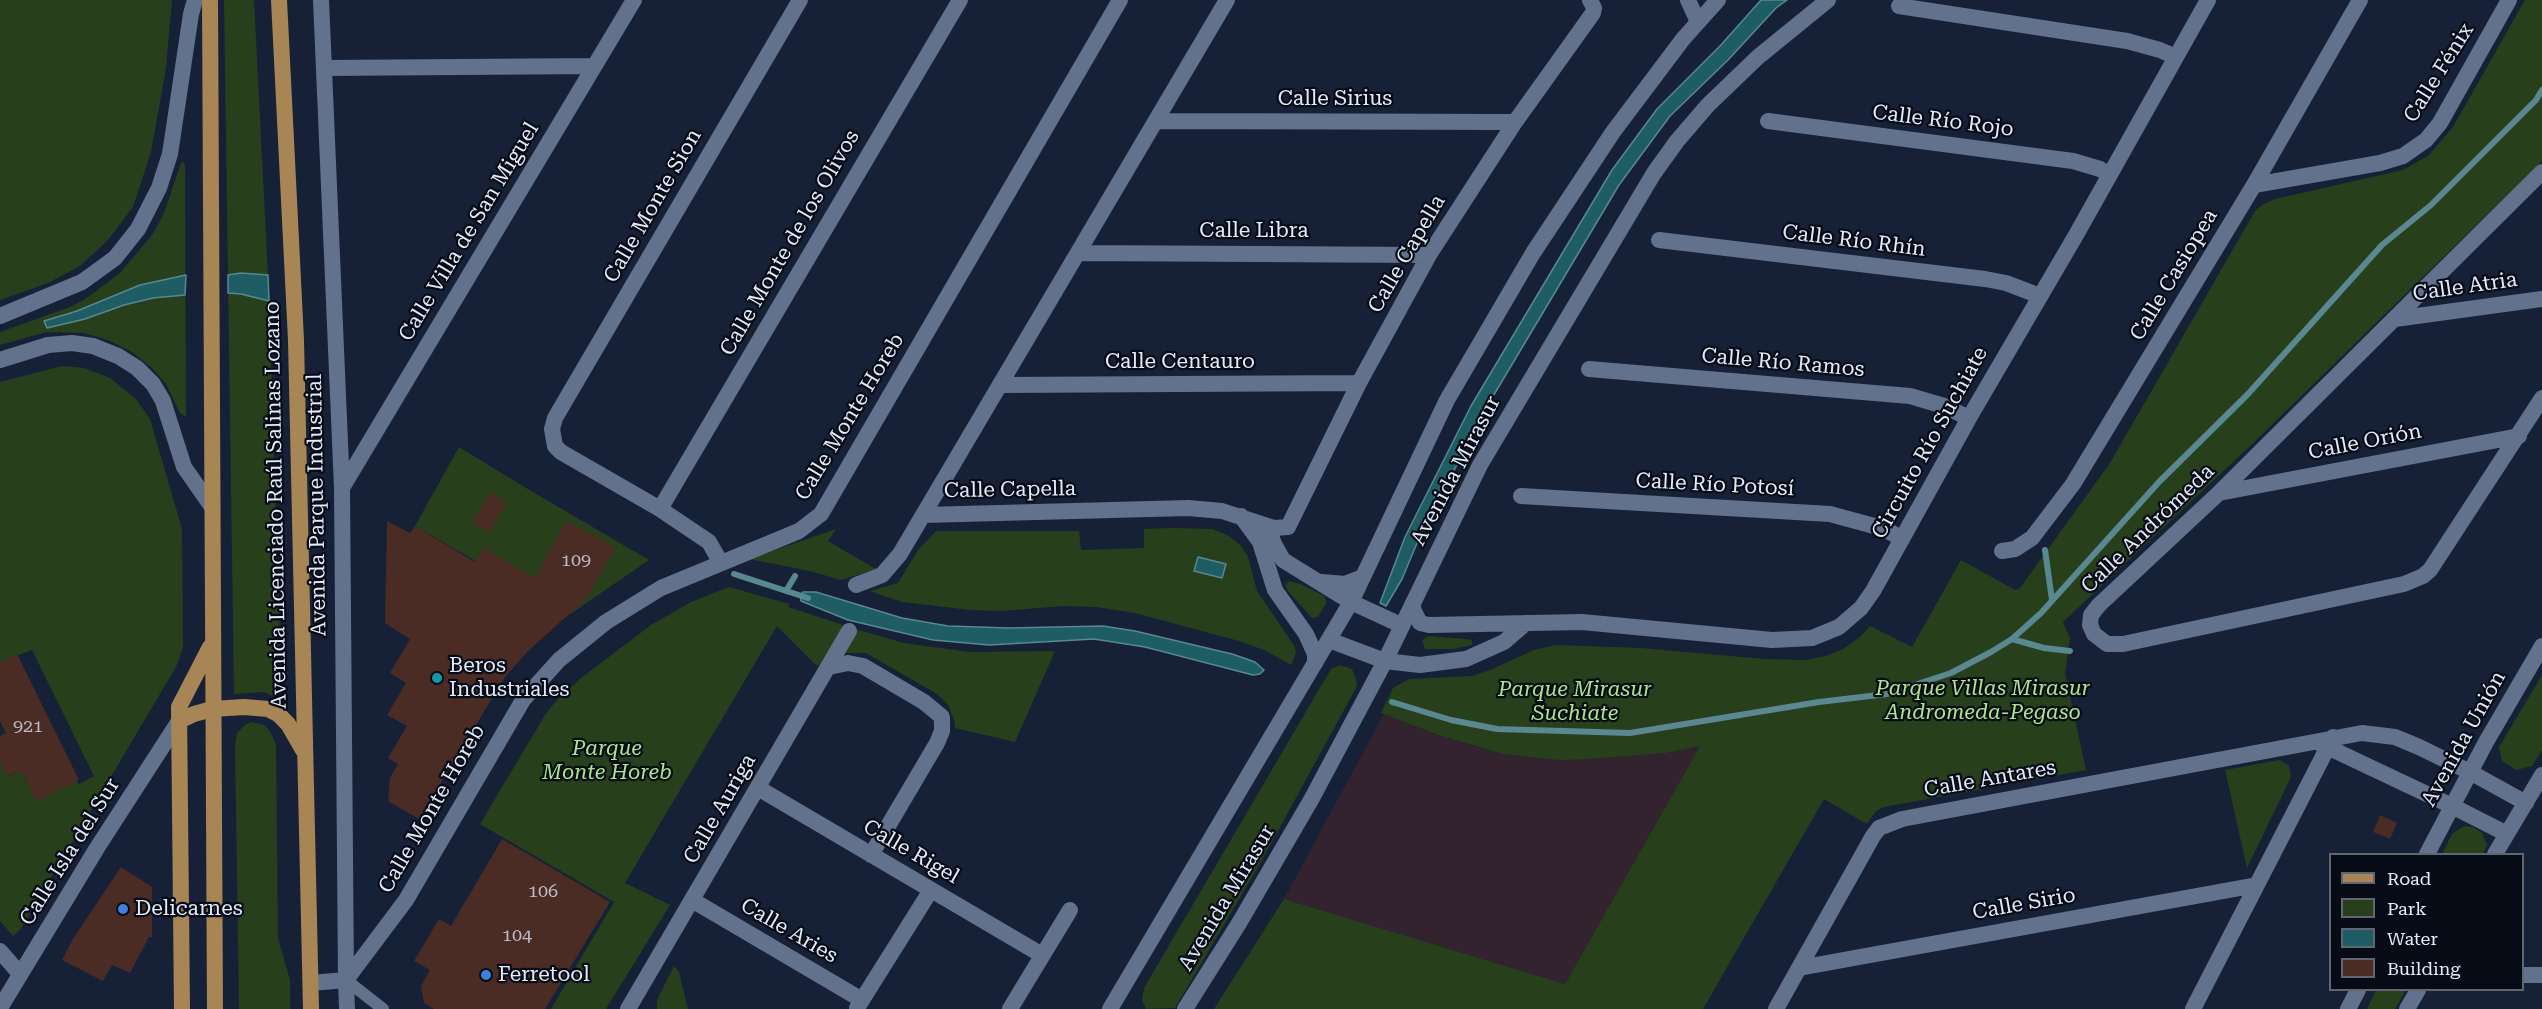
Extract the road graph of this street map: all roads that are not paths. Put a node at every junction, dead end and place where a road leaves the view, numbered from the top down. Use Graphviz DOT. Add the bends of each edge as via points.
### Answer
graph roads {
  1 [pos="195,0"];
  2 [pos="210,0"];
  3 [pos="279,0"];
  4 [pos="321,0"];
  5 [pos="634,0"];
  6 [pos="800,0"];
  7 [pos="960,0"];
  8 [pos="1120,0"];
  9 [pos="1227,0"];
  10 [pos="1590,0"];
  11 [pos="1688,0"];
  12 [pos="1828,0"];
  13 [pos="2208,0"];
  14 [pos="2360,0"];
  15 [pos="2509,0"];
  16 [pos="1899,6"];
  17 [pos="1708,10"];
  18 [pos="2176,57"];
  19 [pos="594,66"];
  20 [pos="325,68"];
  21 [pos="1156,121"];
  22 [pos="1768,121"];
  23 [pos="1515,122"];
  24 [pos="2542,172"];
  25 [pos="2110,176"];
  26 [pos="2254,185"];
  27 [pos="1659,240"];
  28 [pos="1078,253"];
  29 [pos="1429,255"];
  30 [pos="2040,296"];
  31 [pos="2542,299"];
  32 [pos="0,316"];
  33 [pos="2395,319"];
  34 [pos="0,360"];
  35 [pos="1589,369"];
  36 [pos="1359,383"];
  37 [pos="1001,385"];
  38 [pos="2542,398"];
  39 [pos="1969,418"];
  40 [pos="2519,436"];
  41 [pos="342,488"];
  42 [pos="2219,493"];
  43 [pos="1521,496"];
  44 [pos="212,507"];
  45 [pos="660,509"];
  46 [pos="923,515"];
  47 [pos="1241,515"];
  48 [pos="1268,527"];
  49 [pos="1902,539"];
  50 [pos="2002,551"];
  51 [pos="721,563"];
  52 [pos="1363,577"];
  53 [pos="1316,580"];
  54 [pos="856,585"];
  55 [pos="1351,602"];
  56 [pos="1413,603"];
  57 [pos="1526,623"];
  58 [pos="1429,625"];
  59 [pos="1299,626"];
  60 [pos="1401,626"];
  61 [pos="849,631"];
  62 [pos="1329,640"];
  63 [pos="212,643"];
  64 [pos="2542,646"];
  65 [pos="1385,661"];
  66 [pos="1315,663"];
  67 [pos="829,667"];
  68 [pos="212,709"];
  69 [pos="179,722"];
  70 [pos="2325,742"];
  71 [pos="305,754"];
  72 [pos="2470,772"];
  73 [pos="2542,775"];
  74 [pos="758,788"];
  75 [pos="2526,803"];
  76 [pos="2452,806"];
  77 [pos="2507,834"];
  78 [pos="2428,853"];
  79 [pos="2496,853"];
  80 [pos="871,855"];
  81 [pos="2257,885"];
  82 [pos="931,890"];
  83 [pos="692,900"];
  84 [pos="1070,910"];
  85 [pos="0,951"];
  86 [pos="1042,955"];
  87 [pos="1798,968"];
  88 [pos="20,974"];
  89 [pos="2524,975"];
  90 [pos="2542,975"];
  91 [pos="346,980"];
  92 [pos="311,983"];
  93 [pos="2357,991"];
  94 [pos="2417,991"];
  95 [pos="860,1004"];
  96 [pos="0,1008"];
  97 [pos="182,1009"];
  98 [pos="215,1009"];
  99 [pos="311,1009"];
  100 [pos="347,1009"];
  101 [pos="382,1009"];
  102 [pos="628,1009"];
  103 [pos="1010,1009"];
  104 [pos="1111,1009"];
  105 [pos="1185,1009"];
  106 [pos="1776,1009"];
  107 [pos="2193,1009"];
  108 [pos="2348,1009"];
  109 [pos="2407,1009"];
  1 -- 32 [label="street" via="170,154 159,188 138,230 115,258 82,282"];
  2 -- 44 [label="main road"];
  3 -- 71 [label="main road, Avenida Licenciado Raúl Salinas Lozano" via="296,340"];
  4 -- 20 [label="street, Avenida Parque Industrial"];
  5 -- 19 [label="street, Calle Villa de San Miguel"];
  6 -- 45 [label="street, Calle Monte Sion" via="555,418 552,437 561,452"];
  7 -- 45 [label="street, Calle Monte de los Olivos"];
  8 -- 51 [label="street, Calle Monte Horeb" via="821,514 799,531"];
  9 -- 21 [label="street"];
  10 -- 23 [label="street, Calle Capella" via="1593,13"];
  11 -- 17 [label="street"];
  12 -- 56 [label="street, Avenida Mirasur" via="1758,57 1708,105 1654,173 1480,465"];
  13 -- 18 [label="street, Circuito Río Suchiate"];
  14 -- 26 [label="street, Calle Casiopea"];
  15 -- 26 [label="street, Calle Fénix" via="2440,123 2426,140 2403,156 2380,163"];
  16 -- 18 [label="street" via="2127,41"];
  17 -- 52 [label="street" via="1613,132 1533,253 1447,400"];
  18 -- 25 [label="street, Circuito Río Suchiate"];
  19 -- 20 [label="street"];
  19 -- 41 [label="street, Calle Villa de San Miguel"];
  20 -- 41 [label="street, Avenida Parque Industrial"];
  21 -- 23 [label="street, Calle Sirius"];
  21 -- 28 [label="street"];
  22 -- 25 [label="street, Calle Río Rojo" via="2073,161"];
  23 -- 29 [label="street, Calle Capella"];
  24 -- 33 [label="street, Calle Andrómeda"];
  25 -- 30 [label="street, Circuito Río Suchiate"];
  26 -- 50 [label="street, Calle Casiopea" via="2073,484 2032,538 2015,549"];
  27 -- 30 [label="street, Calle Río Rhín" via="1984,279"];
  28 -- 29 [label="street, Calle Libra"];
  28 -- 37 [label="street"];
  29 -- 36 [label="street, Calle Capella"];
  30 -- 39 [label="street, Circuito Río Suchiate"];
  31 -- 33 [label="street, Calle Atria"];
  33 -- 42 [label="street, Calle Andrómeda"];
  34 -- 44 [label="street" via="48,345 72,343 93,346 137,368 163,401 184,467"];
  35 -- 39 [label="street, Calle Río Ramos" via="1910,396"];
  36 -- 37 [label="street, Calle Centauro"];
  36 -- 48 [label="street, Calle Capella" via="1292,522 1285,529"];
  37 -- 46 [label="street"];
  38 -- 40 [label="street, Calle Andrómeda"];
  39 -- 49 [label="street, Circuito Río Suchiate"];
  40 -- 42 [label="street, Calle Orión"];
  40 -- 42 [label="street, Calle Andrómeda" via="2430,570 2415,580 2123,644 2100,640 2091,625 2094,610"];
  41 -- 91 [label="street, Avenida Parque Industrial"];
  43 -- 49 [label="street, Calle Río Potosí" via="1830,514 1885,529"];
  44 -- 63 [label="main road"];
  45 -- 51 [label="street" via="710,542"];
  46 -- 47 [label="street, Calle Capella" via="1188,508"];
  46 -- 54 [label="street" via="887,571"];
  47 -- 48 [label="street, Calle Capella"];
  47 -- 59 [label="street" via="1260,542 1275,590"];
  48 -- 53 [label="street" via="1283,560"];
  49 -- 57 [label="street, Circuito Río Suchiate" via="1861,608 1839,627 1812,638 1772,640 1582,622"];
  51 -- 91 [label="street, Calle Monte Horeb" via="661,588 611,619 567,653 540,681 502,733 406,900"];
  52 -- 53 [label="street" via="1345,584"];
  52 -- 55 [label="street"];
  53 -- 55 [label="street"];
  55 -- 60 [label="street"];
  55 -- 62 [label="street"];
  56 -- 58 [label="street" via="1417,618"];
  56 -- 60 [label="street, Avenida Mirasur"];
  57 -- 58 [label="street, Circuito Río Suchiate"];
  57 -- 65 [label="street" via="1504,642 1466,659 1420,665"];
  58 -- 60 [label="street, Circuito Río Suchiate"];
  59 -- 62 [label="street"];
  59 -- 66 [label="street" via="1311,644"];
  60 -- 65 [label="street, Avenida Mirasur"];
  61 -- 67 [label="street, Calle Auriga"];
  62 -- 65 [label="street"];
  62 -- 66 [label="street"];
  63 -- 68 [label="main road"];
  63 -- 69 [label="main road" via="179,707"];
  64 -- 72 [label="street, Avenida Unión"];
  65 -- 105 [label="street, Avenida Mirasur" via="1311,800"];
  66 -- 104 [label="street"];
  67 -- 74 [label="street, Calle Auriga"];
  67 -- 80 [label="street" via="848,663 863,666 942,717 937,743"];
  68 -- 69 [label="main road"];
  68 -- 71 [label="main road" via="268,709 288,724"];
  68 -- 98 [label="main road"];
  69 -- 88 [label="street, Calle Isla del Sur"];
  69 -- 97 [label="main road"];
  70 -- 72 [label="street, Calle Antares" via="2362,733 2395,737"];
  70 -- 76 [label="street"];
  70 -- 81 [label="street"];
  70 -- 87 [label="street, Calle Antares" via="1890,823 1873,836"];
  71 -- 92 [label="main road, Avenida Licenciado Raúl Salinas Lozano"];
  72 -- 75 [label="street, Calle Antares"];
  72 -- 76 [label="street, Avenida Unión"];
  73 -- 75 [label="street"];
  74 -- 80 [label="street, Calle Rigel"];
  74 -- 83 [label="street, Calle Auriga"];
  75 -- 77 [label="street"];
  76 -- 77 [label="street"];
  76 -- 78 [label="street, Avenida Unión"];
  77 -- 79 [label="street"];
  80 -- 82 [label="street, Calle Rigel"];
  81 -- 87 [label="street, Calle Sirio"];
  81 -- 107 [label="street"];
  82 -- 86 [label="street, Calle Rigel"];
  82 -- 95 [label="street"];
  83 -- 95 [label="street, Calle Aries"];
  83 -- 102 [label="street, Calle Auriga"];
  84 -- 86 [label="street"];
  85 -- 88 [label="street"];
  86 -- 103 [label="street"];
  87 -- 106 [label="street, Calle Antares"];
  88 -- 96 [label="street, Calle Isla del Sur"];
  89 -- 90 [label="street"];
  91 -- 92 [label="street"];
  91 -- 100 [label="street, Avenida Parque Industrial"];
  91 -- 101 [label="lane"];
  92 -- 99 [label="main road, Avenida Licenciado Raúl Salinas Lozano"];
  93 -- 108 [label="street"];
  94 -- 109 [label="street"];
}
